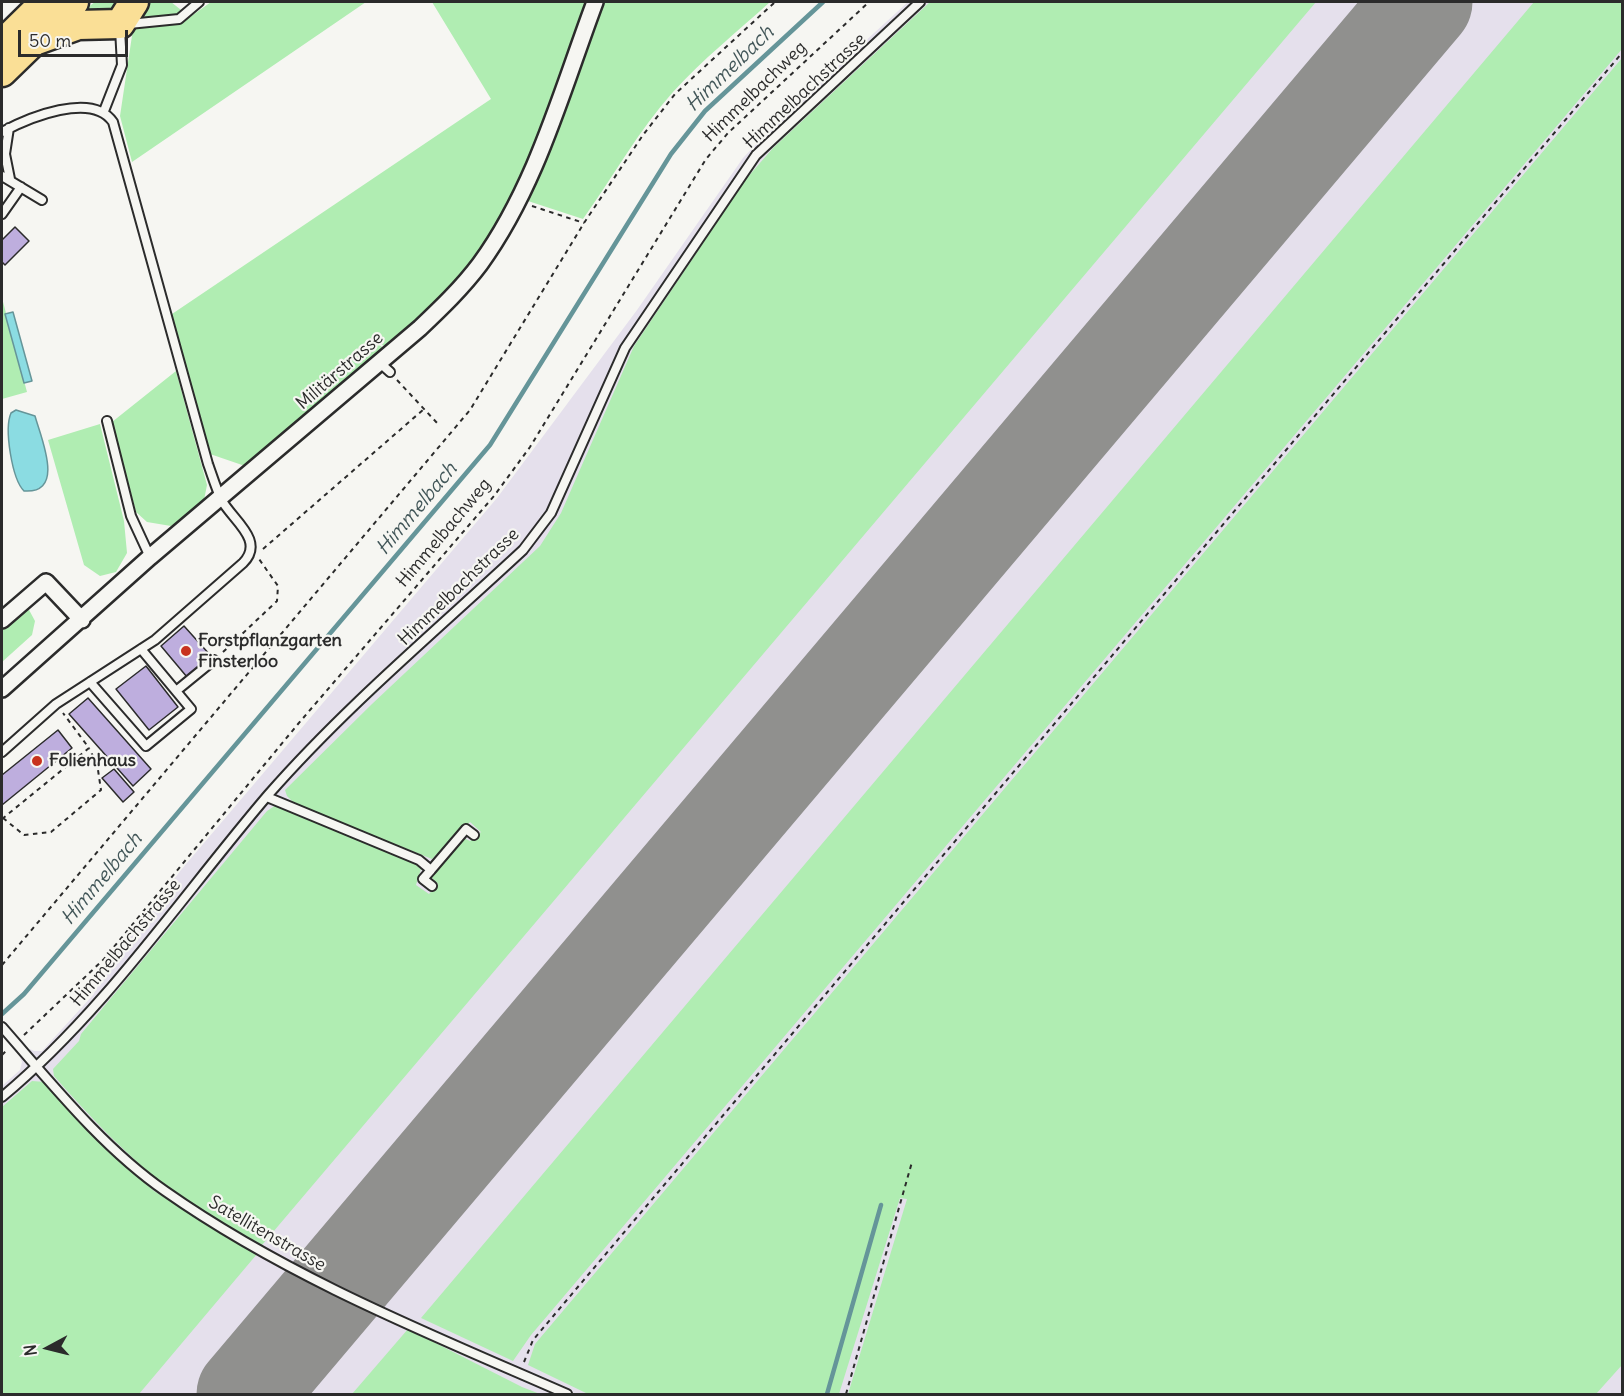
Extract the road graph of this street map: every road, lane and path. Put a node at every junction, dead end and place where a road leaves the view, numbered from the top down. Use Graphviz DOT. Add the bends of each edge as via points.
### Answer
graph roads {
  1 [pos="45,2"];
  2 [pos="74,2"];
  3 [pos="199,2"];
  4 [pos="595,2"];
  5 [pos="775,2"];
  6 [pos="869,2"];
  7 [pos="920,2"];
  8 [pos="127,13"];
  9 [pos="34,40"];
  10 [pos="2,44"];
  11 [pos="1623,53"];
  12 [pos="2,72"];
  13 [pos="104,111"];
  14 [pos="5,130"];
  15 [pos="2,176"];
  16 [pos="10,179"];
  17 [pos="21,187"];
  18 [pos="42,200"];
  19 [pos="518,201"];
  20 [pos="2,214"];
  21 [pos="584,224"];
  22 [pos="385,367"];
  23 [pos="424,409"];
  24 [pos="107,422"];
  25 [pos="438,424"];
  26 [pos="221,499"];
  27 [pos="150,557"];
  28 [pos="2,620"];
  29 [pos="82,620"];
  30 [pos="141,649"];
  31 [pos="214,660"];
  32 [pos="90,682"];
  33 [pos="2,689"];
  34 [pos="176,692"];
  35 [pos="56,704"];
  36 [pos="89,748"];
  37 [pos="2,752"];
  38 [pos="267,797"];
  39 [pos="2,819"];
  40 [pos="474,836"];
  41 [pos="431,870"];
  42 [pos="432,886"];
  43 [pos="2,965"];
  44 [pos="2,1027"];
  45 [pos="16,1043"];
  46 [pos="2,1055"];
  47 [pos="38,1067"];
  48 [pos="2,1097"];
  49 [pos="912,1162"];
  50 [pos="519,1373"];
  51 [pos="567,1395"];
  52 [pos="846,1395"];
  1 -- 10 [label="highway"];
  2 -- 9 [label="highway"];
  3 -- 8 [label="lane" via="174,21"];
  4 -- 19 [label="street, Militärstrasse"];
  5 -- 21 [label="path" via="675,94"];
  6 -- 45 [label="path, Himmelbachweg" via="728,133 706,159 530,447 494,496 104,959"];
  7 -- 38 [label="lane, Himmelbachstrasse" via="756,155 625,348 551,513 523,550 349,712"];
  8 -- 9 [label="highway"];
  8 -- 13 [label="lane" via="122,65"];
  9 -- 12 [label="highway"];
  11 -- 50 [label="path" via="533,1340"];
  13 -- 14 [label="lane" via="73,107"];
  13 -- 26 [label="lane" via="117,130 207,464"];
  14 -- 16 [label="lane"];
  15 -- 16 [label="lane"];
  16 -- 17 [label="lane"];
  17 -- 18 [label="lane"];
  17 -- 20 [label="lane"];
  19 -- 21 [label="path"];
  19 -- 22 [label="street, Militärstrasse" via="479,265"];
  21 -- 43 [label="path" via="470,410"];
  22 -- 23 [label="path"];
  22 -- 26 [label="street, Militärstrasse"];
  23 -- 25 [label="path"];
  23 -- 31 [label="path" via="256,554 278,586 277,601"];
  24 -- 27 [label="lane" via="131,516"];
  26 -- 27 [label="street, Militärstrasse"];
  26 -- 30 [label="lane" via="250,537 250,557"];
  27 -- 29 [label="street, Militärstrasse"];
  28 -- 29 [label="street" via="46,582"];
  29 -- 33 [label="street, Militärstrasse"];
  30 -- 32 [label="lane"];
  30 -- 34 [label="lane"];
  31 -- 34 [label="lane"];
  32 -- 34 [label="lane" via="146,746 191,709"];
  32 -- 35 [label="lane"];
  35 -- 36 [label="path"];
  35 -- 37 [label="lane"];
  36 -- 39 [label="path"];
  36 -- 39 [label="path" via="101,790 59,825 51,831 24,835"];
  38 -- 41 [label="lane" via="420,860"];
  38 -- 47 [label="lane, Himmelbachstrasse" via="100,1000"];
  40 -- 41 [label="lane" via="466,829"];
  41 -- 42 [label="lane" via="423,879"];
  44 -- 45 [label="lane, Satellitenstrasse"];
  45 -- 46 [label="path, Himmelbachweg"];
  45 -- 47 [label="lane, Satellitenstrasse"];
  47 -- 48 [label="lane, Himmelbachstrasse"];
  47 -- 50 [label="lane, Satellitenstrasse" via="83,1118 164,1191 333,1290"];
  49 -- 52 [label="path"];
  50 -- 51 [label="lane, Satellitenstrasse"];
}
